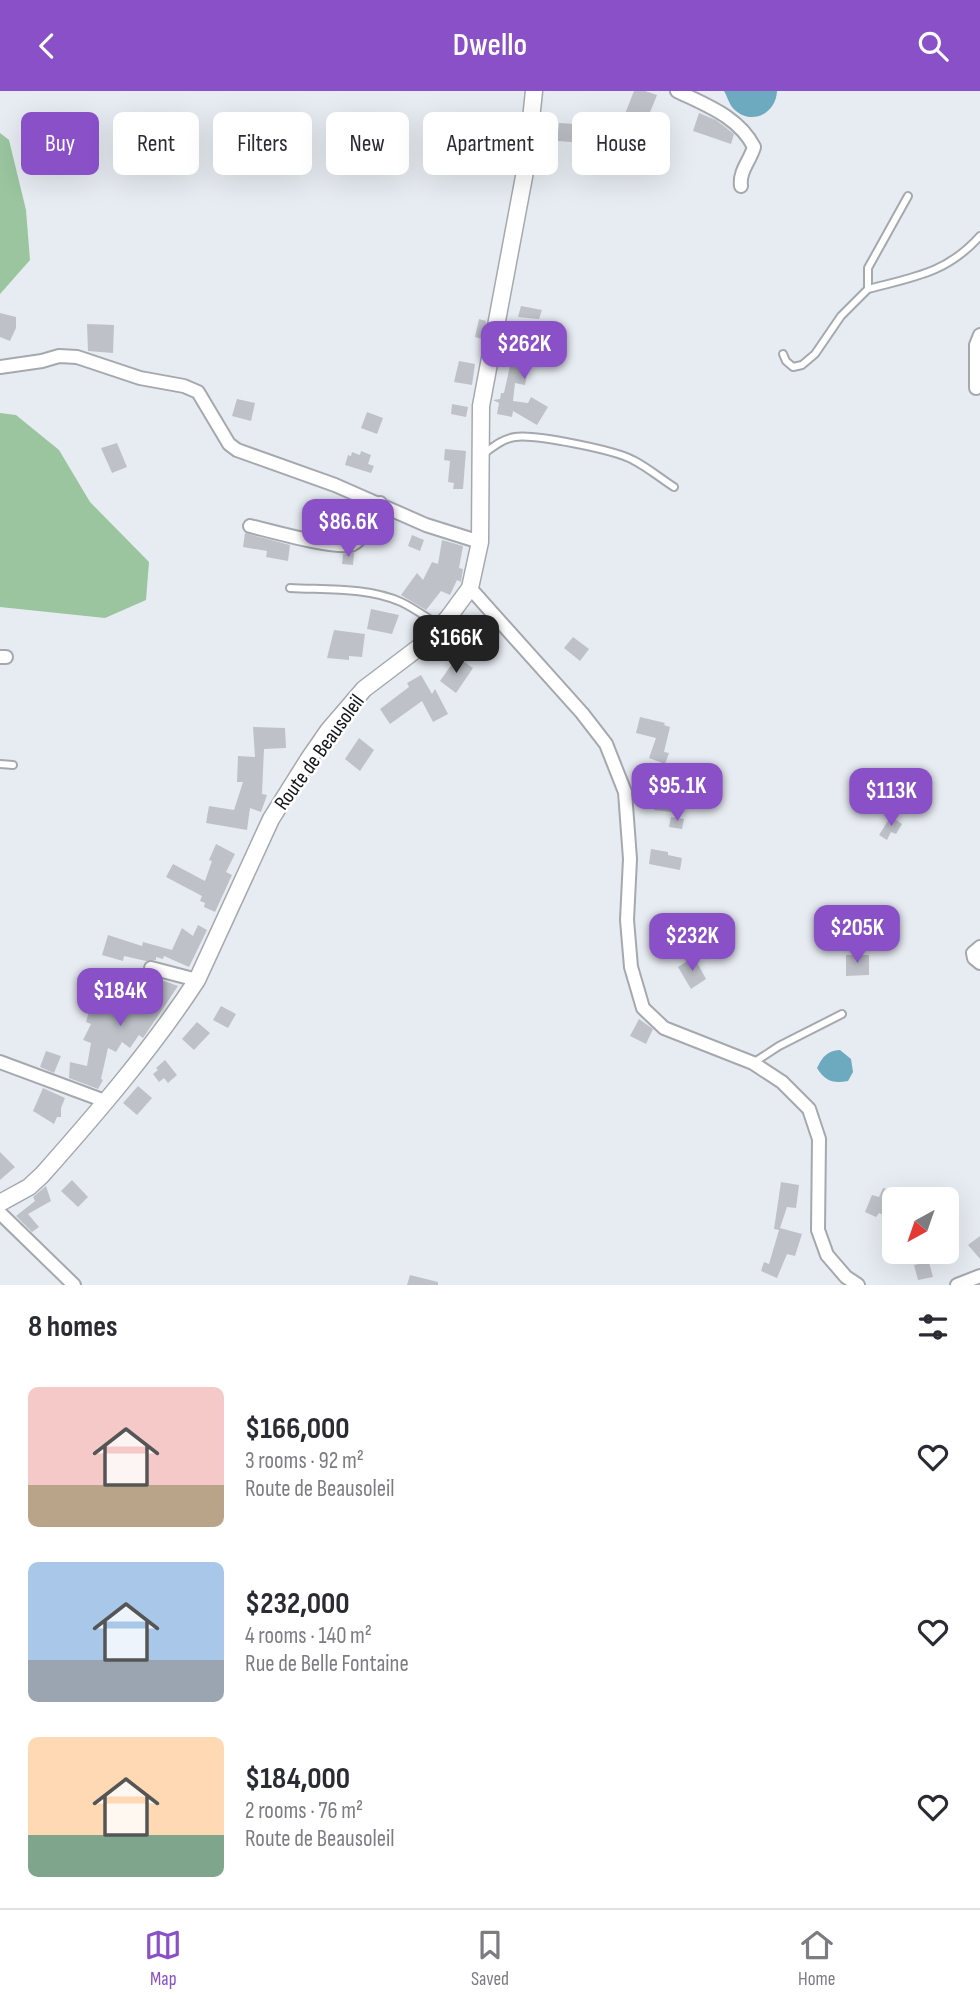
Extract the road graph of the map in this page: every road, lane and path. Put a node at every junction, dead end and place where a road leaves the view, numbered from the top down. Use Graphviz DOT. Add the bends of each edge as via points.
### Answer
graph roads {
  1 [pos="534,91"];
  2 [pos="677,91"];
  3 [pos="741,186"];
  4 [pos="908,196"];
  5 [pos="980,236"];
  6 [pos="868,289"];
  7 [pos="980,335"];
  8 [pos="783,354"];
  9 [pos="0,367"];
  10 [pos="976,388"];
  11 [pos="480,457"];
  12 [pos="674,487"];
  13 [pos="380,503"];
  14 [pos="250,526"];
  15 [pos="480,542"];
  16 [pos="290,588"];
  17 [pos="470,588"];
  18 [pos="441,626"];
  19 [pos="0,764"];
  20 [pos="13,765"];
  21 [pos="980,947"];
  22 [pos="980,963"];
  23 [pos="151,968"];
  24 [pos="197,980"];
  25 [pos="842,1014"];
  26 [pos="0,1062"];
  27 [pos="753,1063"];
  28 [pos="105,1101"];
  29 [pos="0,1203"];
  30 [pos="0,1213"];
  31 [pos="980,1276"];
  32 [pos="74,1285"];
  33 [pos="858,1285"];
  34 [pos="957,1285"];
  1 -- 11 [label="street, Route de Beausoleil" via="526,166 481,406"];
  2 -- 3 [label="street" via="714,109 747,133 754,147 740,176"];
  4 -- 6 [label="lane" via="868,268"];
  5 -- 6 [label="lane" via="951,263"];
  6 -- 8 [label="lane" via="845,310 808,361 793,366"];
  7 -- 10 [label="street"];
  9 -- 13 [label="street" via="77,357 140,379 184,386 198,392 229,445 237,450"];
  11 -- 12 [label="lane" via="500,441 531,437 615,452"];
  11 -- 15 [label="street, Route de Beausoleil"];
  13 -- 14 [label="street" via="358,540 348,546"];
  13 -- 15 [label="street" via="426,525"];
  15 -- 17 [label="street, Route de Beausoleil"];
  16 -- 18 [label="lane" via="386,597"];
  17 -- 18 [label="street, Route de Beausoleil"];
  17 -- 27 [label="street" via="606,744 625,792 630,859 627,920 631,967 643,1008 664,1028"];
  18 -- 24 [label="street, Route de Beausoleil" via="364,689 308,759 271,819"];
  19 -- 20 [label="lane"];
  21 -- 22 [label="street" via="973,953"];
  23 -- 24 [label="street"];
  24 -- 28 [label="street, Route de Beausoleil"];
  25 -- 27 [label="lane"];
  26 -- 28 [label="street"];
  27 -- 33 [label="street" via="809,1108 819,1139 818,1230 827,1255"];
  28 -- 29 [label="street, Route de Beausoleil" via="43,1175"];
  30 -- 32 [label="street"];
  31 -- 34 [label="street"];
}
